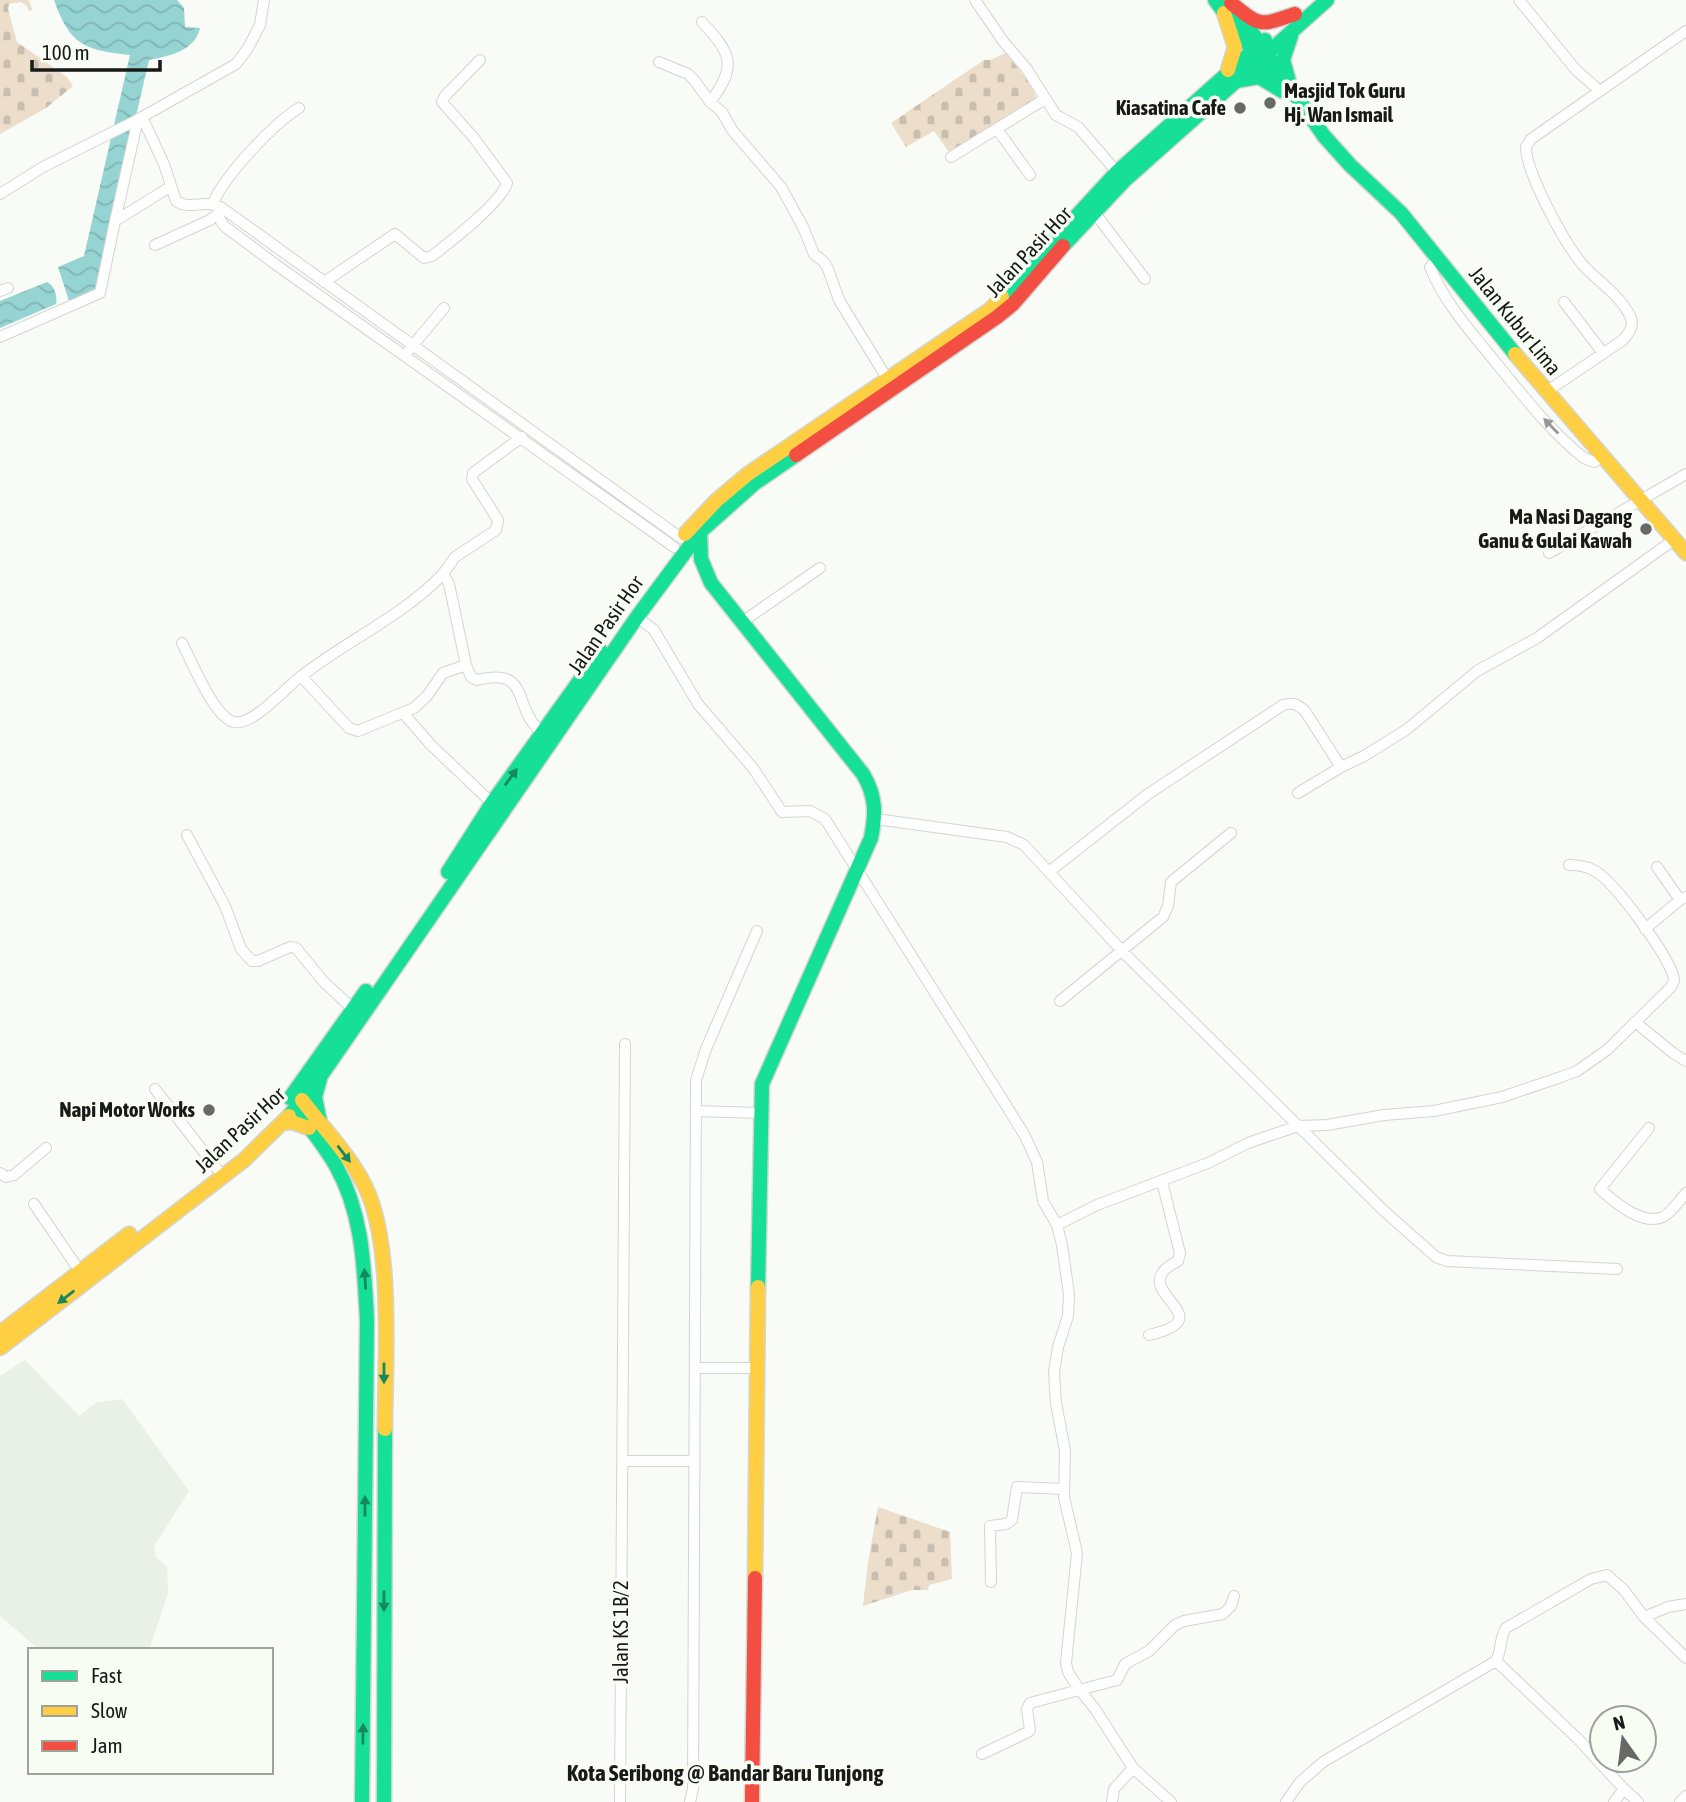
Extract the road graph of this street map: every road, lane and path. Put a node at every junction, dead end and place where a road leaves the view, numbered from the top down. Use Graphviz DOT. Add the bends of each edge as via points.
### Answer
graph roads {
  1 [pos="264,0"];
  2 [pos="975,0"];
  3 [pos="1215,0"];
  4 [pos="1310,0"];
  5 [pos="1327,0"];
  6 [pos="1519,0"];
  7 [pos="1228,5"];
  8 [pos="1296,21"];
  9 [pos="702,22"];
  10 [pos="1686,31"];
  11 [pos="1260,53"];
  12 [pos="480,60"];
  13 [pos="659,62"];
  14 [pos="1230,78"];
  15 [pos="1286,88"];
  16 [pos="1600,91"];
  17 [pos="1045,99"];
  18 [pos="710,102"];
  19 [pos="299,108"];
  20 [pos="139,119"];
  21 [pos="997,130"];
  22 [pos="951,157"];
  23 [pos="1117,172"];
  24 [pos="1030,175"];
  25 [pos="170,187"];
  26 [pos="0,194"];
  27 [pos="218,209"];
  28 [pos="1094,212"];
  29 [pos="115,221"];
  30 [pos="155,245"];
  31 [pos="1437,259"];
  32 [pos="1144,279"];
  33 [pos="324,282"];
  34 [pos="1564,302"];
  35 [pos="444,307"];
  36 [pos="0,337"];
  37 [pos="412,346"];
  38 [pos="1603,354"];
  39 [pos="405,355"];
  40 [pos="888,380"];
  41 [pos="1546,392"];
  42 [pos="522,437"];
  43 [pos="1603,456"];
  44 [pos="1686,474"];
  45 [pos="1641,499"];
  46 [pos="700,532"];
  47 [pos="1675,539"];
  48 [pos="678,542"];
  49 [pos="1549,553"];
  50 [pos="1686,553"];
  51 [pos="820,568"];
  52 [pos="671,569"];
  53 [pos="443,575"];
  54 [pos="711,583"];
  55 [pos="637,617"];
  56 [pos="742,622"];
  57 [pos="182,643"];
  58 [pos="466,665"];
  59 [pos="301,676"];
  60 [pos="404,714"];
  61 [pos="543,733"];
  62 [pos="1341,767"];
  63 [pos="1298,793"];
  64 [pos="492,803"];
  65 [pos="876,819"];
  66 [pos="1231,833"];
  67 [pos="187,835"];
  68 [pos="1569,865"];
  69 [pos="1657,867"];
  70 [pos="856,871"];
  71 [pos="1050,871"];
  72 [pos="1683,899"];
  73 [pos="1645,929"];
  74 [pos="757,931"];
  75 [pos="1122,951"];
  76 [pos="1060,1001"];
  77 [pos="353,1009"];
  78 [pos="1635,1022"];
  79 [pos="625,1044"];
  80 [pos="1686,1061"];
  81 [pos="320,1077"];
  82 [pos="155,1089"];
  83 [pos="299,1104"];
  84 [pos="696,1111"];
  85 [pos="759,1113"];
  86 [pos="283,1123"];
  87 [pos="1298,1126"];
  88 [pos="315,1127"];
  89 [pos="1649,1128"];
  90 [pos="46,1148"];
  91 [pos="218,1169"];
  92 [pos="0,1173"];
  93 [pos="1161,1182"];
  94 [pos="1686,1193"];
  95 [pos="34,1205"];
  96 [pos="1057,1225"];
  97 [pos="1617,1269"];
  98 [pos="79,1270"];
  99 [pos="2,1325"];
  100 [pos="1149,1335"];
  101 [pos="0,1348"];
  102 [pos="695,1368"];
  103 [pos="756,1368"];
  104 [pos="366,1454"];
  105 [pos="384,1455"];
  106 [pos="622,1461"];
  107 [pos="694,1461"];
  108 [pos="1064,1489"];
  109 [pos="991,1582"];
  110 [pos="1234,1596"];
  111 [pos="1686,1604"];
  112 [pos="1644,1617"];
  113 [pos="1686,1658"];
  114 [pos="1496,1661"];
  115 [pos="1079,1689"];
  116 [pos="982,1754"];
  117 [pos="1133,1768"];
  118 [pos="1624,1789"];
  119 [pos="1686,1796"];
  120 [pos="362,1802"];
  121 [pos="384,1802"];
  122 [pos="620,1802"];
  123 [pos="690,1802"];
  124 [pos="752,1802"];
  125 [pos="1112,1802"];
  126 [pos="1171,1802"];
  127 [pos="1286,1802"];
  128 [pos="1614,1802"];
  129 [pos="1638,1802"];
  130 [pos="1680,1802"];
  1 -- 20 [label="street" via="260,25 236,64"];
  2 -- 17 [label="street"];
  3 -- 7 [label="main road"];
  4 -- 8 [label="main road, Jalan Pasir Hor"];
  5 -- 8 [label="main road, Jalan Pasir Hor"];
  6 -- 16 [label="street" via="1576,70"];
  7 -- 8 [label="main road" via="1255,22"];
  7 -- 11 [label="main road, Jalan Kubur Lima"];
  7 -- 14 [label="main road" via="1236,48"];
  8 -- 11 [label="main road, Jalan Pasir Hor"];
  8 -- 15 [label="main road" via="1282,56"];
  9 -- 18 [label="street" via="722,43 727,59 727,75"];
  10 -- 16 [label="street"];
  11 -- 14 [label="main road, Jalan Pasir Hor"];
  11 -- 15 [label="main road, Jalan Kubur Lima"];
  12 -- 33 [label="street" via="442,102 507,183 504,191 432,256 418,255 396,234"];
  13 -- 18 [label="street" via="688,74"];
  14 -- 15 [label="main road" via="1259,77"];
  14 -- 23 [label="main road, Jalan Pasir Hor"];
  14 -- 28 [label="main road, Jalan Pasir Hor"];
  15 -- 31 [label="main road, Jalan Kubur Lima"];
  16 -- 38 [label="street" via="1526,147 1529,165 1563,235 1631,317 1630,332"];
  17 -- 21 [label="street"];
  17 -- 23 [label="street" via="1056,114 1090,139"];
  18 -- 40 [label="street" via="723,112 732,130 781,187 814,254 824,262 839,300"];
  19 -- 27 [label="street" via="283,119 223,185"];
  20 -- 25 [label="street" via="160,153"];
  20 -- 26 [label="street"];
  20 -- 29 [label="street"];
  21 -- 22 [label="street"];
  21 -- 24 [label="street"];
  23 -- 40 [label="main road, Jalan Pasir Hor" via="991,309"];
  25 -- 27 [label="street" via="181,205"];
  25 -- 29 [label="street"];
  27 -- 30 [label="street"];
  27 -- 33 [label="street"];
  27 -- 39 [label="street" via="224,226"];
  28 -- 32 [label="street"];
  28 -- 46 [label="main road, Jalan Pasir Hor" via="997,317 755,483"];
  29 -- 36 [label="street" via="100,293"];
  31 -- 41 [label="main road, Jalan Kubur Lima"];
  43 -- 31 [label="street, one-way" via="1594,462 1584,458 1531,405 1439,288 1430,267"];
  33 -- 37 [label="street"];
  34 -- 38 [label="street"];
  35 -- 37 [label="street"];
  37 -- 39 [label="street"];
  37 -- 48 [label="street"];
  38 -- 41 [label="street"];
  39 -- 42 [label="street"];
  40 -- 48 [label="main road, Jalan Pasir Hor" via="748,474"];
  41 -- 43 [label="main road, Jalan Kubur Lima"];
  42 -- 48 [label="street"];
  42 -- 53 [label="street" via="473,473 498,527 455,557"];
  43 -- 45 [label="main road, Jalan Kubur Lima"];
  44 -- 45 [label="street"];
  45 -- 47 [label="main road, Jalan Kubur Lima"];
  45 -- 49 [label="street"];
  46 -- 52 [label="main road, Jalan Pasir Hor"];
  46 -- 54 [label="main road" via="700,561"];
  47 -- 50 [label="main road, Jalan Kubur Lima"];
  47 -- 62 [label="street" via="1536,638 1477,671 1406,730"];
  48 -- 61 [label="main road, Jalan Pasir Hor"];
  51 -- 56 [label="street"];
  52 -- 54 [label="main road" via="691,566"];
  52 -- 55 [label="main road, Jalan Pasir Hor"];
  53 -- 58 [label="street" via="449,584"];
  53 -- 59 [label="street"];
  54 -- 56 [label="main road"];
  55 -- 70 [label="street" via="654,630 698,704 753,768 782,812 810,811 825,819"];
  55 -- 81 [label="main road, Jalan Pasir Hor"];
  56 -- 65 [label="main road" via="863,774 874,794"];
  57 -- 59 [label="street" via="214,703 234,722 247,722"];
  58 -- 60 [label="street" via="443,673 427,696"];
  58 -- 61 [label="street" via="477,680 509,679"];
  59 -- 60 [label="street" via="354,730"];
  60 -- 64 [label="street"];
  64 -- 61 [label="main road, Jalan Pasir Hor, one-way"];
  62 -- 63 [label="street"];
  62 -- 71 [label="street" via="1305,711 1298,704 1283,705 1148,794"];
  64 -- 77 [label="main road, Jalan Pasir Hor"];
  65 -- 70 [label="main road"];
  65 -- 71 [label="street" via="1017,840"];
  66 -- 75 [label="street" via="1178,874 1171,882 1163,916"];
  67 -- 77 [label="street" via="221,898 244,955 258,961 296,948"];
  68 -- 73 [label="street" via="1603,876"];
  69 -- 72 [label="street"];
  70 -- 85 [label="main road" via="762,1084"];
  70 -- 96 [label="street" via="1025,1136 1040,1173 1043,1200"];
  71 -- 75 [label="street"];
  72 -- 73 [label="street"];
  73 -- 78 [label="street" via="1671,968 1674,981"];
  74 -- 84 [label="street" via="706,1049 696,1080"];
  75 -- 76 [label="street"];
  75 -- 87 [label="street"];
  77 -- 91 [label="main road, Jalan Pasir Hor" via="275,1117"];
  78 -- 80 [label="street"];
  78 -- 87 [label="street" via="1577,1071 1523,1091 1434,1111"];
  79 -- 106 [label="street, Jalan KS 1B/2"];
  81 -- 83 [label="main road, Jalan Pasir Hor"];
  81 -- 88 [label="main road"];
  82 -- 91 [label="street"];
  83 -- 86 [label="main road, Jalan Pasir Hor"];
  83 -- 88 [label="main road"];
  84 -- 85 [label="street"];
  84 -- 102 [label="street"];
  85 -- 103 [label="main road"];
  86 -- 88 [label="main road"];
  86 -- 101 [label="main road, Jalan Pasir Hor, one-way" via="224,1177"];
  87 -- 93 [label="street"];
  87 -- 97 [label="street" via="1436,1257"];
  104 -- 88 [label="main road, one-way" via="367,1320 360,1233 351,1196"];
  88 -- 105 [label="main road, one-way" via="359,1174 377,1231 384,1320"];
  89 -- 94 [label="street" via="1600,1189 1650,1219 1662,1218"];
  90 -- 92 [label="street" via="14,1175"];
  91 -- 98 [label="main road, Jalan Pasir Hor"];
  93 -- 96 [label="street"];
  93 -- 100 [label="street" via="1180,1253 1178,1261 1160,1273 1159,1280 1181,1321 1167,1331"];
  95 -- 98 [label="street"];
  96 -- 108 [label="street" via="1070,1307 1054,1372 1065,1451"];
  98 -- 99 [label="main road, Jalan Pasir Hor"];
  102 -- 103 [label="street"];
  102 -- 107 [label="street"];
  103 -- 124 [label="main road"];
  104 -- 105 [label="main road"];
  120 -- 104 [label="main road, one-way"];
  105 -- 121 [label="main road, one-way"];
  106 -- 107 [label="street"];
  106 -- 122 [label="street, Jalan KS 1B/2"];
  107 -- 123 [label="street"];
  108 -- 109 [label="street" via="1017,1487 1012,1520 990,1526"];
  108 -- 115 [label="street" via="1077,1553 1066,1663"];
  110 -- 115 [label="street" via="1223,1614 1175,1625 1149,1651 1125,1664 1117,1680"];
  111 -- 112 [label="street"];
  112 -- 113 [label="street"];
  112 -- 114 [label="street" via="1615,1580 1599,1576 1506,1628"];
  114 -- 118 [label="street"];
  114 -- 127 [label="street" via="1334,1754 1300,1782"];
  115 -- 116 [label="street" via="1030,1703 1030,1730"];
  115 -- 117 [label="street"];
  117 -- 125 [label="street" via="1114,1788"];
  117 -- 126 [label="street"];
  118 -- 128 [label="street"];
  118 -- 129 [label="street"];
  119 -- 130 [label="street"];
}
